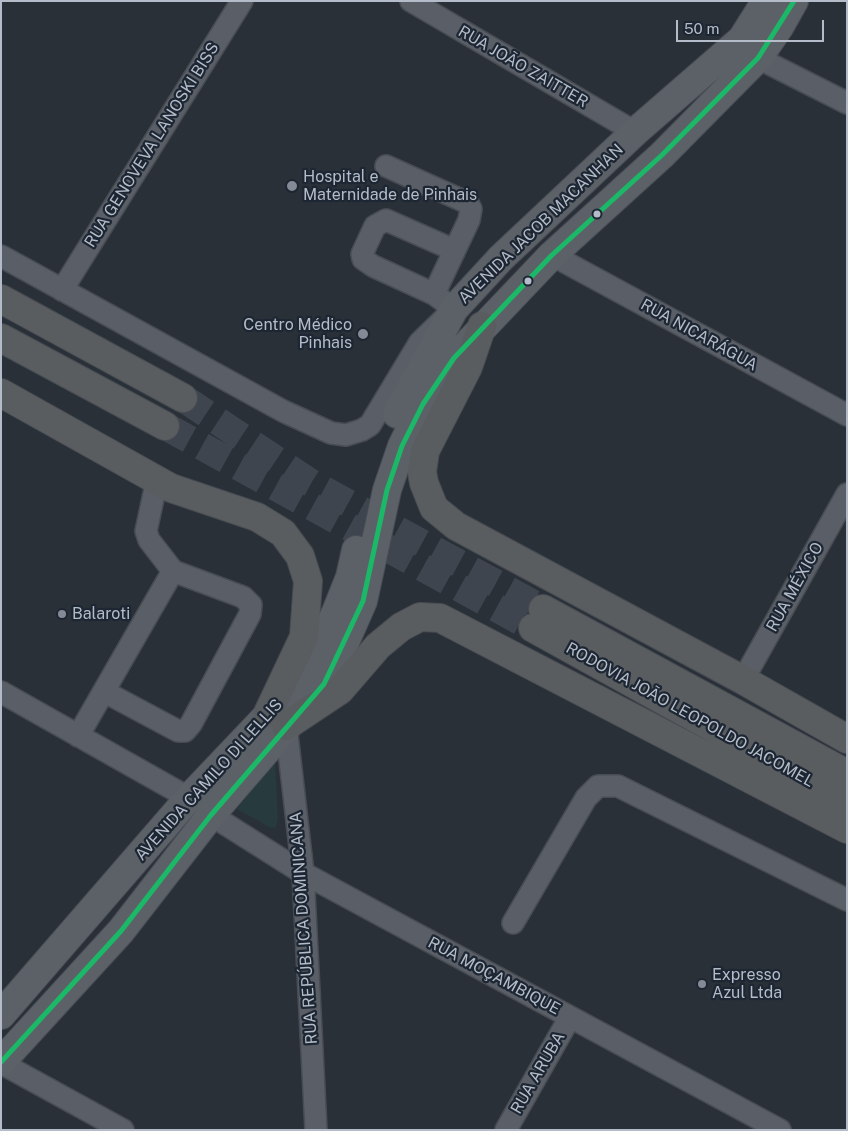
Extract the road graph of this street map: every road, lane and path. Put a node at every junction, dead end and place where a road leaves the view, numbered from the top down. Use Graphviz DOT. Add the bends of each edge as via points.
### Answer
graph roads {
  1 [pos="242,1"];
  2 [pos="411,1"];
  3 [pos="766,1"];
  4 [pos="794,1"];
  5 [pos="758,58"];
  6 [pos="847,103"];
  7 [pos="635,132"];
  8 [pos="662,155"];
  9 [pos="386,166"];
  10 [pos="454,250"];
  11 [pos="552,255"];
  12 [pos="1,256"];
  13 [pos="62,290"];
  14 [pos="1,299"];
  15 [pos="444,302"];
  16 [pos="482,326"];
  17 [pos="1,338"];
  18 [pos="1,393"];
  19 [pos="183,398"];
  20 [pos="847,415"];
  21 [pos="165,426"];
  22 [pos="158,480"];
  23 [pos="847,494"];
  24 [pos="372,518"];
  25 [pos="172,571"];
  26 [pos="743,680"];
  27 [pos="1,692"];
  28 [pos="105,692"];
  29 [pos="277,720"];
  30 [pos="78,736"];
  31 [pos="847,739"];
  32 [pos="847,774"];
  33 [pos="189,798"];
  34 [pos="847,802"];
  35 [pos="211,815"];
  36 [pos="847,828"];
  37 [pos="303,872"];
  38 [pos="847,900"];
  39 [pos="513,923"];
  40 [pos="1,1014"];
  41 [pos="570,1017"];
  42 [pos="1,1062"];
  43 [pos="123,1130"];
  44 [pos="316,1130"];
  45 [pos="506,1130"];
  46 [pos="780,1130"];
  1 -- 13 [label="street, RUA GENOVEVA LANOSKI BISS"];
  2 -- 7 [label="street, RUA JOÃO ZAITTER"];
  3 -- 7 [label="main road, AVENIDA JACOB MACANHAN" via="742,39"];
  4 -- 5 [label="main road, AVENIDA JACOB MACANHAN"];
  5 -- 6 [label="street"];
  5 -- 8 [label="main road, AVENIDA JACOB MACANHAN"];
  7 -- 8 [label="main road"];
  7 -- 15 [label="main road, AVENIDA JACOB MACANHAN" via="501,258"];
  8 -- 11 [label="main road, AVENIDA JACOB MACANHAN"];
  9 -- 10 [label="street" via="468,204 471,209 469,220"];
  10 -- 15 [label="street"];
  10 -- 15 [label="street" via="386,220 375,226 362,254 364,260 373,266"];
  11 -- 16 [label="main road, AVENIDA JACOB MACANHAN"];
  11 -- 20 [label="street, RUA NICARÁGUA"];
  12 -- 13 [label="street"];
  13 -- 15 [label="street" via="283,411 338,435 353,434 370,424"];
  14 -- 19 [label="highway"];
  15 -- 24 [label="main road, AVENIDA JACOB MACANHAN" via="390,427 372,479"];
  16 -- 24 [label="main road, AVENIDA JACOB MACANHAN" via="454,358 419,413"];
  16 -- 26 [label="highway" via="468,367 425,451 424,483 434,508 456,526"];
  17 -- 21 [label="highway"];
  18 -- 22 [label="highway"];
  22 -- 25 [label="street" via="146,531"];
  22 -- 29 [label="highway" via="171,488 257,517 283,532 300,556 308,581 304,637"];
  23 -- 26 [label="street, RUA MÉXICO"];
  24 -- 29 [label="main road, AVENIDA CAMILO DI LELLIS" via="328,631"];
  25 -- 28 [label="street"];
  25 -- 28 [label="street" via="243,597 251,605 250,614 191,724 185,731 178,731"];
  26 -- 31 [label="highway"];
  27 -- 30 [label="street"];
  28 -- 30 [label="street"];
  29 -- 33 [label="main road, AVENIDA CAMILO DI LELLIS"];
  29 -- 35 [label="main road, AVENIDA CAMILO DI LELLIS"];
  29 -- 36 [label="highway" via="340,690 378,646 401,627 420,617 440,618"];
  29 -- 37 [label="street, RUA REPÚBLICA DOMINICANA"];
  30 -- 33 [label="street"];
  32 -- 34 [label="highway, RODOVIA JOÃO LEOPOLDO JACOMEL" via="538,619"];
  33 -- 40 [label="main road, AVENIDA CAMILO DI LELLIS"];
  35 -- 37 [label="street, RUA MOÇAMBIQUE"];
  35 -- 42 [label="main road, AVENIDA CAMILO DI LELLIS" via="121,931"];
  37 -- 41 [label="street, RUA MOÇAMBIQUE"];
  37 -- 44 [label="street, RUA REPÚBLICA DOMINICANA"];
  38 -- 39 [label="street" via="618,786 598,786 586,798"];
  41 -- 45 [label="street, RUA ARUBA"];
  41 -- 46 [label="street, RUA MOÇAMBIQUE"];
  42 -- 43 [label="street"];
}
